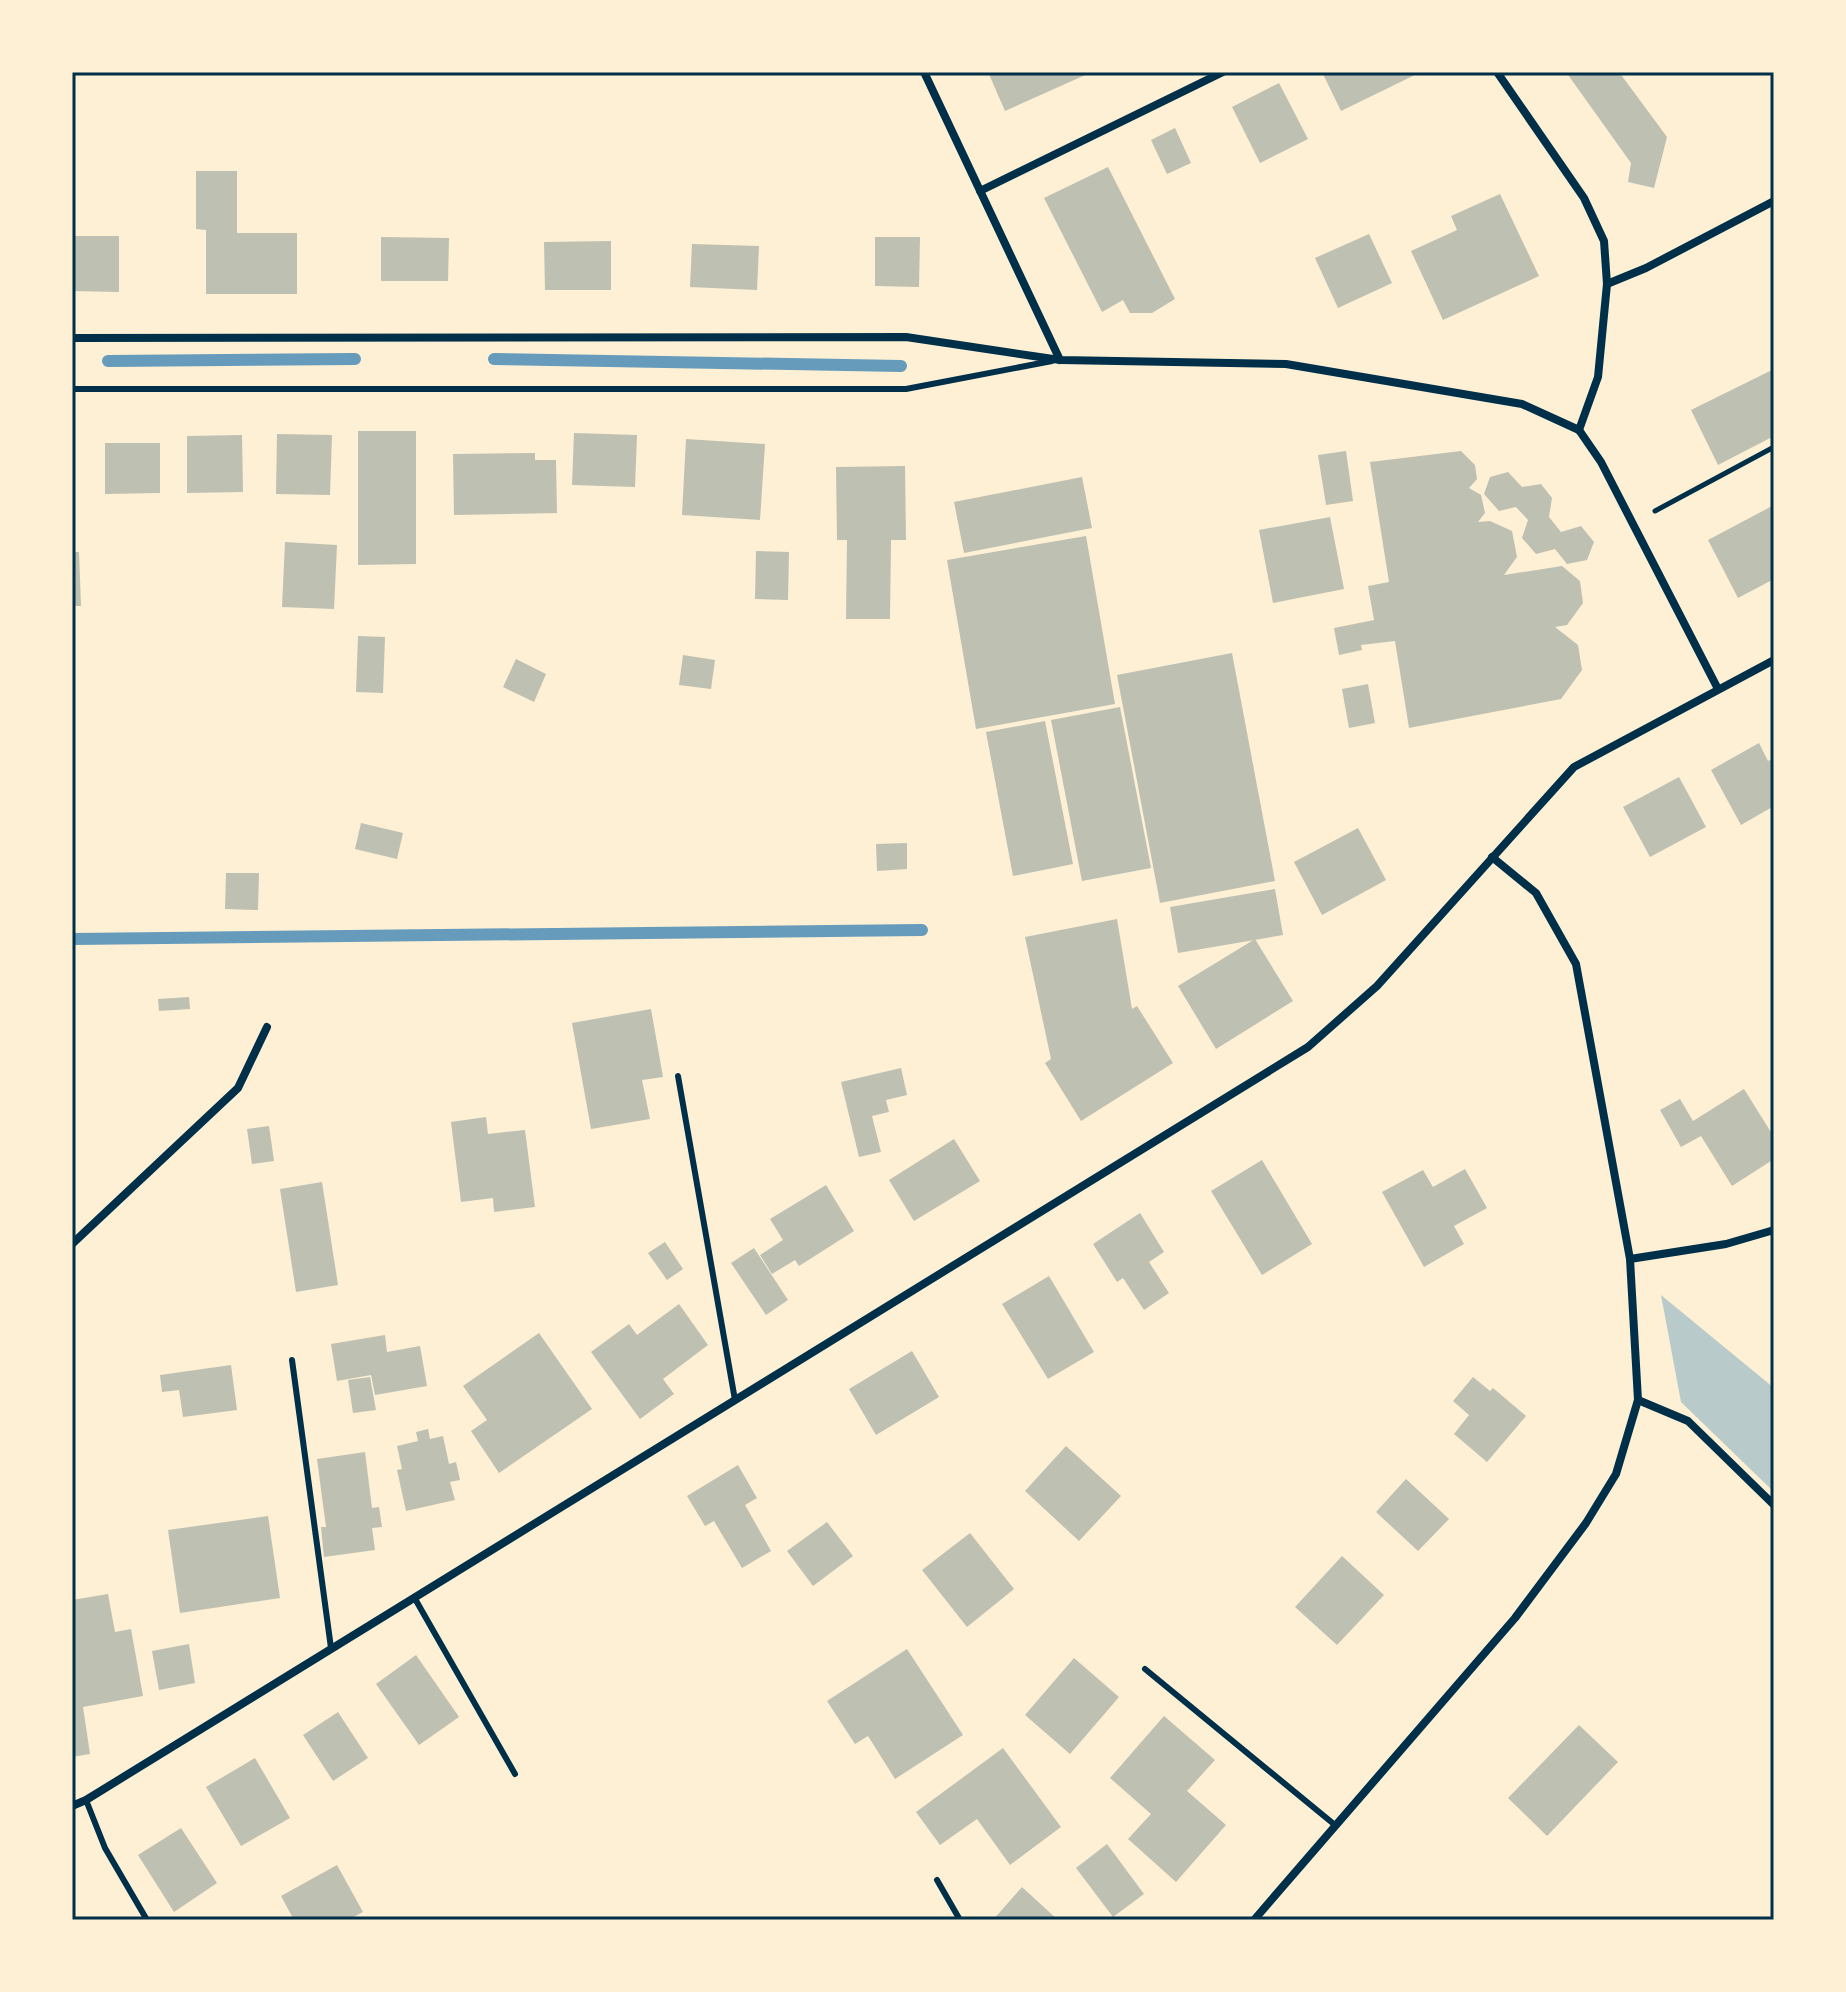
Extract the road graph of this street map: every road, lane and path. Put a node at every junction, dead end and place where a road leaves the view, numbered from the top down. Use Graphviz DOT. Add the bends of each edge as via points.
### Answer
graph roads {
  1 [pos="924,72"];
  2 [pos="1223,72"];
  3 [pos="1497,72"];
  4 [pos="980,191"];
  5 [pos="1774,201"];
  6 [pos="1607,284"];
  7 [pos="72,338"];
  8 [pos="1060,360"];
  9 [pos="72,389"];
  10 [pos="1579,430"];
  11 [pos="1774,447"];
  12 [pos="1633,522"];
  13 [pos="1774,660"];
  14 [pos="1718,689"];
  15 [pos="1492,857"];
  16 [pos="267,1027"];
  17 [pos="678,1076"];
  18 [pos="1774,1230"];
  19 [pos="72,1244"];
  20 [pos="1630,1259"];
  21 [pos="292,1360"];
  22 [pos="735,1400"];
  23 [pos="1638,1400"];
  24 [pos="1774,1505"];
  25 [pos="414,1597"];
  26 [pos="331,1648"];
  27 [pos="1145,1669"];
  28 [pos="515,1774"];
  29 [pos="86,1800"];
  30 [pos="72,1806"];
  31 [pos="1335,1825"];
  32 [pos="937,1880"];
  33 [pos="147,1920"];
  34 [pos="960,1920"];
  35 [pos="1254,1920"];
  1 -- 4 [label="street"];
  2 -- 4 [label="street"];
  3 -- 6 [label="street" via="1584,198 1604,241"];
  4 -- 8 [label="street"];
  5 -- 6 [label="street"];
  6 -- 10 [label="street" via="1598,377"];
  7 -- 8 [label="street" via="906,337"];
  8 -- 9 [label="lane" via="906,389"];
  8 -- 10 [label="street" via="1286,364 1522,404"];
  10 -- 12 [label="street"];
  11 -- 12 [label="path"];
  12 -- 14 [label="street"];
  13 -- 14 [label="street"];
  14 -- 15 [label="street" via="1574,767"];
  15 -- 20 [label="street" via="1536,893 1576,964"];
  15 -- 22 [label="street" via="1377,986 1308,1047"];
  16 -- 19 [label="street" via="238,1088"];
  17 -- 22 [label="lane"];
  18 -- 20 [label="street" via="1726,1244"];
  20 -- 23 [label="street"];
  21 -- 26 [label="lane"];
  22 -- 25 [label="street"];
  23 -- 24 [label="street" via="1688,1421"];
  23 -- 31 [label="street" via="1616,1474 1586,1523 1515,1618"];
  25 -- 26 [label="street"];
  25 -- 28 [label="lane"];
  26 -- 29 [label="street"];
  27 -- 31 [label="lane"];
  29 -- 30 [label="street"];
  29 -- 33 [label="lane" via="105,1848"];
  31 -- 35 [label="street"];
  32 -- 34 [label="lane"];
}
